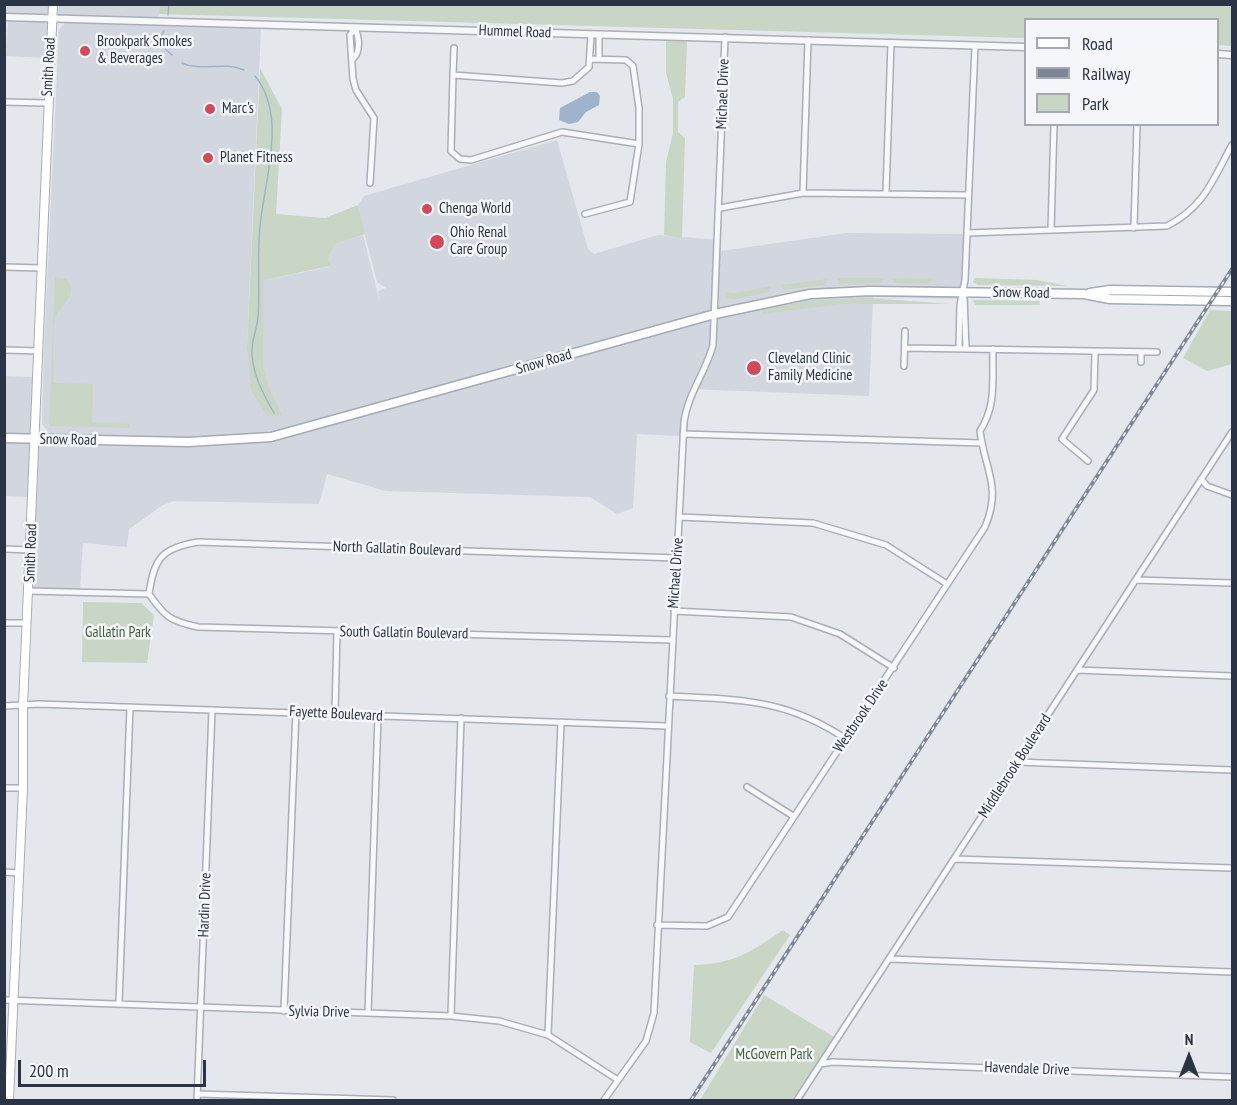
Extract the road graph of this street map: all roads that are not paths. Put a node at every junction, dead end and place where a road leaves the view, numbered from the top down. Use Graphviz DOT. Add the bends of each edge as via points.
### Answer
graph roads {
  1 [pos="53,4"];
  2 [pos="4,17"];
  3 [pos="52,19"];
  4 [pos="355,28"];
  5 [pos="591,34"];
  6 [pos="599,35"];
  7 [pos="725,38"];
  8 [pos="808,40"];
  9 [pos="891,43"];
  10 [pos="975,46"];
  11 [pos="1024,47"];
  12 [pos="454,48"];
  13 [pos="591,59"];
  14 [pos="599,59"];
  15 [pos="453,75"];
  16 [pos="4,102"];
  17 [pos="47,103"];
  18 [pos="1054,126"];
  19 [pos="1137,126"];
  20 [pos="639,144"];
  21 [pos="1233,145"];
  22 [pos="370,183"];
  23 [pos="803,193"];
  24 [pos="886,193"];
  25 [pos="968,195"];
  26 [pos="720,208"];
  27 [pos="585,214"];
  28 [pos="1134,228"];
  29 [pos="1051,230"];
  30 [pos="967,233"];
  31 [pos="4,267"];
  32 [pos="41,268"];
  33 [pos="964,292"];
  34 [pos="1233,292"];
  35 [pos="1084,294"];
  36 [pos="1233,301"];
  37 [pos="715,314"];
  38 [pos="905,331"];
  39 [pos="905,348"];
  40 [pos="963,348"];
  41 [pos="993,349"];
  42 [pos="4,350"];
  43 [pos="39,351"];
  44 [pos="1095,352"];
  45 [pos="1141,352"];
  46 [pos="1157,352"];
  47 [pos="1141,362"];
  48 [pos="904,366"];
  49 [pos="1233,432"];
  50 [pos="683,434"];
  51 [pos="4,438"];
  52 [pos="36,439"];
  53 [pos="982,443"];
  54 [pos="1088,461"];
  55 [pos="1201,479"];
  56 [pos="1233,495"];
  57 [pos="680,517"];
  58 [pos="4,549"];
  59 [pos="31,550"];
  60 [pos="677,558"];
  61 [pos="1136,580"];
  62 [pos="1233,583"];
  63 [pos="947,584"];
  64 [pos="29,591"];
  65 [pos="149,594"];
  66 [pos="674,611"];
  67 [pos="4,623"];
  68 [pos="27,623"];
  69 [pos="337,632"];
  70 [pos="672,640"];
  71 [pos="894,668"];
  72 [pos="1077,670"];
  73 [pos="1233,676"];
  74 [pos="669,696"];
  75 [pos="4,706"];
  76 [pos="23,706"];
  77 [pos="130,707"];
  78 [pos="212,710"];
  79 [pos="296,711"];
  80 [pos="335,713"];
  81 [pos="378,716"];
  82 [pos="461,718"];
  83 [pos="561,723"];
  84 [pos="667,726"];
  85 [pos="846,739"];
  86 [pos="1017,762"];
  87 [pos="1233,770"];
  88 [pos="747,787"];
  89 [pos="4,788"];
  90 [pos="22,788"];
  91 [pos="793,816"];
  92 [pos="955,859"];
  93 [pos="1233,868"];
  94 [pos="4,872"];
  95 [pos="19,873"];
  96 [pos="657,925"];
  97 [pos="889,959"];
  98 [pos="1233,972"];
  99 [pos="4,1000"];
  100 [pos="14,1000"];
  101 [pos="119,1003"];
  102 [pos="201,1008"];
  103 [pos="284,1011"];
  104 [pos="368,1013"];
  105 [pos="451,1016"];
  106 [pos="548,1035"];
  107 [pos="821,1064"];
  108 [pos="1233,1077"];
  109 [pos="618,1080"];
  110 [pos="197,1097"];
  111 [pos="9,1101"];
  112 [pos="393,1101"];
  113 [pos="604,1101"];
  114 [pos="797,1101"];
  1 -- 3 [label="main road, Smith Road"];
  2 -- 3 [label="street, Hummel Road"];
  3 -- 4 [label="street, Hummel Road"];
  3 -- 17 [label="main road, Smith Road"];
  4 -- 5 [label="street, Hummel Road"];
  4 -- 22 [label="street" via="355,87 374,118"];
  5 -- 6 [label="street, Hummel Road"];
  5 -- 13 [label="street"];
  6 -- 7 [label="street, Hummel Road"];
  6 -- 14 [label="street"];
  7 -- 8 [label="street, Hummel Road"];
  7 -- 26 [label="street, Michael Drive"];
  8 -- 9 [label="street, Hummel Road"];
  8 -- 23 [label="street"];
  9 -- 10 [label="street, Hummel Road"];
  9 -- 24 [label="street"];
  10 -- 11 [label="street, Hummel Road"];
  10 -- 25 [label="street"];
  12 -- 15 [label="street"];
  13 -- 14 [label="street"];
  13 -- 15 [label="street" via="586,72 562,83"];
  14 -- 20 [label="street" via="626,60 633,66"];
  15 -- 20 [label="street" via="451,151 460,159 471,160 562,132"];
  16 -- 17 [label="street"];
  17 -- 32 [label="main road, Smith Road"];
  18 -- 29 [label="street"];
  19 -- 28 [label="street"];
  20 -- 27 [label="street" via="630,202"];
  21 -- 28 [label="street" via="1200,203 1185,216 1167,226"];
  23 -- 24 [label="street"];
  23 -- 26 [label="street"];
  24 -- 25 [label="street"];
  25 -- 30 [label="street"];
  26 -- 37 [label="street, Michael Drive"];
  28 -- 29 [label="street"];
  29 -- 30 [label="street"];
  30 -- 33 [label="street"];
  31 -- 32 [label="street"];
  32 -- 43 [label="main road, Smith Road"];
  33 -- 35 [label="main road, Snow Road"];
  33 -- 37 [label="main road, Snow Road" via="810,294"];
  33 -- 40 [label="street" via="960,305"];
  34 -- 35 [label="main road, Snow Road" via="1110,290"];
  35 -- 36 [label="main road, Snow Road" via="1110,299"];
  37 -- 50 [label="street, Michael Drive" via="711,355 688,400"];
  37 -- 52 [label="main road, Snow Road" via="281,435 188,442"];
  38 -- 39 [label="street"];
  39 -- 40 [label="street"];
  39 -- 48 [label="street"];
  40 -- 41 [label="street"];
  41 -- 44 [label="street"];
  41 -- 53 [label="street" via="992,406 980,431"];
  42 -- 43 [label="street"];
  43 -- 52 [label="main road, Smith Road"];
  44 -- 45 [label="street"];
  44 -- 54 [label="street" via="1094,390 1062,439"];
  45 -- 46 [label="street"];
  45 -- 47 [label="street"];
  49 -- 55 [label="street, Middlebrook Boulevard"];
  50 -- 53 [label="street"];
  50 -- 57 [label="street, Michael Drive"];
  51 -- 52 [label="main road, Snow Road"];
  52 -- 59 [label="main road, Smith Road"];
  53 -- 63 [label="street, Westbrook Drive" via="994,489 993,507"];
  55 -- 56 [label="street" via="1208,486"];
  55 -- 61 [label="street, Middlebrook Boulevard"];
  57 -- 60 [label="street, Michael Drive"];
  57 -- 63 [label="street" via="813,523 886,545"];
  58 -- 59 [label="street"];
  59 -- 64 [label="main road, Smith Road"];
  60 -- 65 [label="street, North Gallatin Boulevard" via="198,542 176,545 158,558"];
  60 -- 66 [label="street, Michael Drive"];
  61 -- 62 [label="street"];
  61 -- 72 [label="street, Middlebrook Boulevard"];
  63 -- 71 [label="street, Westbrook Drive"];
  64 -- 65 [label="street"];
  64 -- 68 [label="main road, Smith Road"];
  65 -- 69 [label="street, South Gallatin Boulevard" via="160,610 181,624"];
  66 -- 70 [label="street, Michael Drive"];
  66 -- 71 [label="street" via="791,617 840,634"];
  67 -- 68 [label="street"];
  68 -- 76 [label="main road, Smith Road"];
  69 -- 70 [label="street, South Gallatin Boulevard"];
  69 -- 80 [label="street"];
  70 -- 74 [label="street, Michael Drive"];
  71 -- 85 [label="street, Westbrook Drive"];
  72 -- 73 [label="street"];
  72 -- 86 [label="street, Middlebrook Boulevard"];
  74 -- 84 [label="street, Michael Drive"];
  74 -- 85 [label="street" via="763,702 821,722"];
  75 -- 76 [label="street, Fayette Boulevard"];
  76 -- 77 [label="street, Fayette Boulevard"];
  76 -- 90 [label="main road, Smith Road"];
  77 -- 78 [label="street, Fayette Boulevard"];
  77 -- 101 [label="street"];
  78 -- 79 [label="street, Fayette Boulevard"];
  78 -- 102 [label="street, Hardin Drive"];
  79 -- 80 [label="street, Fayette Boulevard"];
  79 -- 103 [label="street"];
  80 -- 81 [label="street, Fayette Boulevard"];
  81 -- 82 [label="street, Fayette Boulevard"];
  81 -- 104 [label="street"];
  82 -- 83 [label="street, Fayette Boulevard"];
  82 -- 105 [label="street"];
  83 -- 84 [label="street, Fayette Boulevard"];
  83 -- 106 [label="street"];
  84 -- 96 [label="street, Michael Drive"];
  85 -- 91 [label="street, Westbrook Drive"];
  86 -- 87 [label="street"];
  86 -- 92 [label="street, Middlebrook Boulevard"];
  88 -- 91 [label="street"];
  89 -- 90 [label="street"];
  90 -- 95 [label="main road, Smith Road"];
  91 -- 96 [label="street, Westbrook Drive" via="742,901 728,917 707,926"];
  92 -- 93 [label="street"];
  92 -- 97 [label="street, Middlebrook Boulevard"];
  94 -- 95 [label="street"];
  95 -- 100 [label="main road, Smith Road"];
  96 -- 109 [label="street, Michael Drive" via="654,1013 646,1041"];
  97 -- 98 [label="street"];
  97 -- 107 [label="street, Middlebrook Boulevard"];
  99 -- 100 [label="street, Sylvia Drive"];
  100 -- 101 [label="street, Sylvia Drive"];
  100 -- 111 [label="main road, Smith Road"];
  101 -- 102 [label="street, Sylvia Drive"];
  102 -- 103 [label="street, Sylvia Drive"];
  102 -- 110 [label="street, Hardin Drive"];
  103 -- 104 [label="street, Sylvia Drive"];
  104 -- 105 [label="street, Sylvia Drive"];
  105 -- 106 [label="street, Sylvia Drive" via="499,1021"];
  106 -- 109 [label="street, Sylvia Drive"];
  107 -- 108 [label="street, Havendale Drive"];
  107 -- 114 [label="street, Middlebrook Boulevard"];
  109 -- 113 [label="street, Michael Drive"];
  110 -- 112 [label="street"];
}
